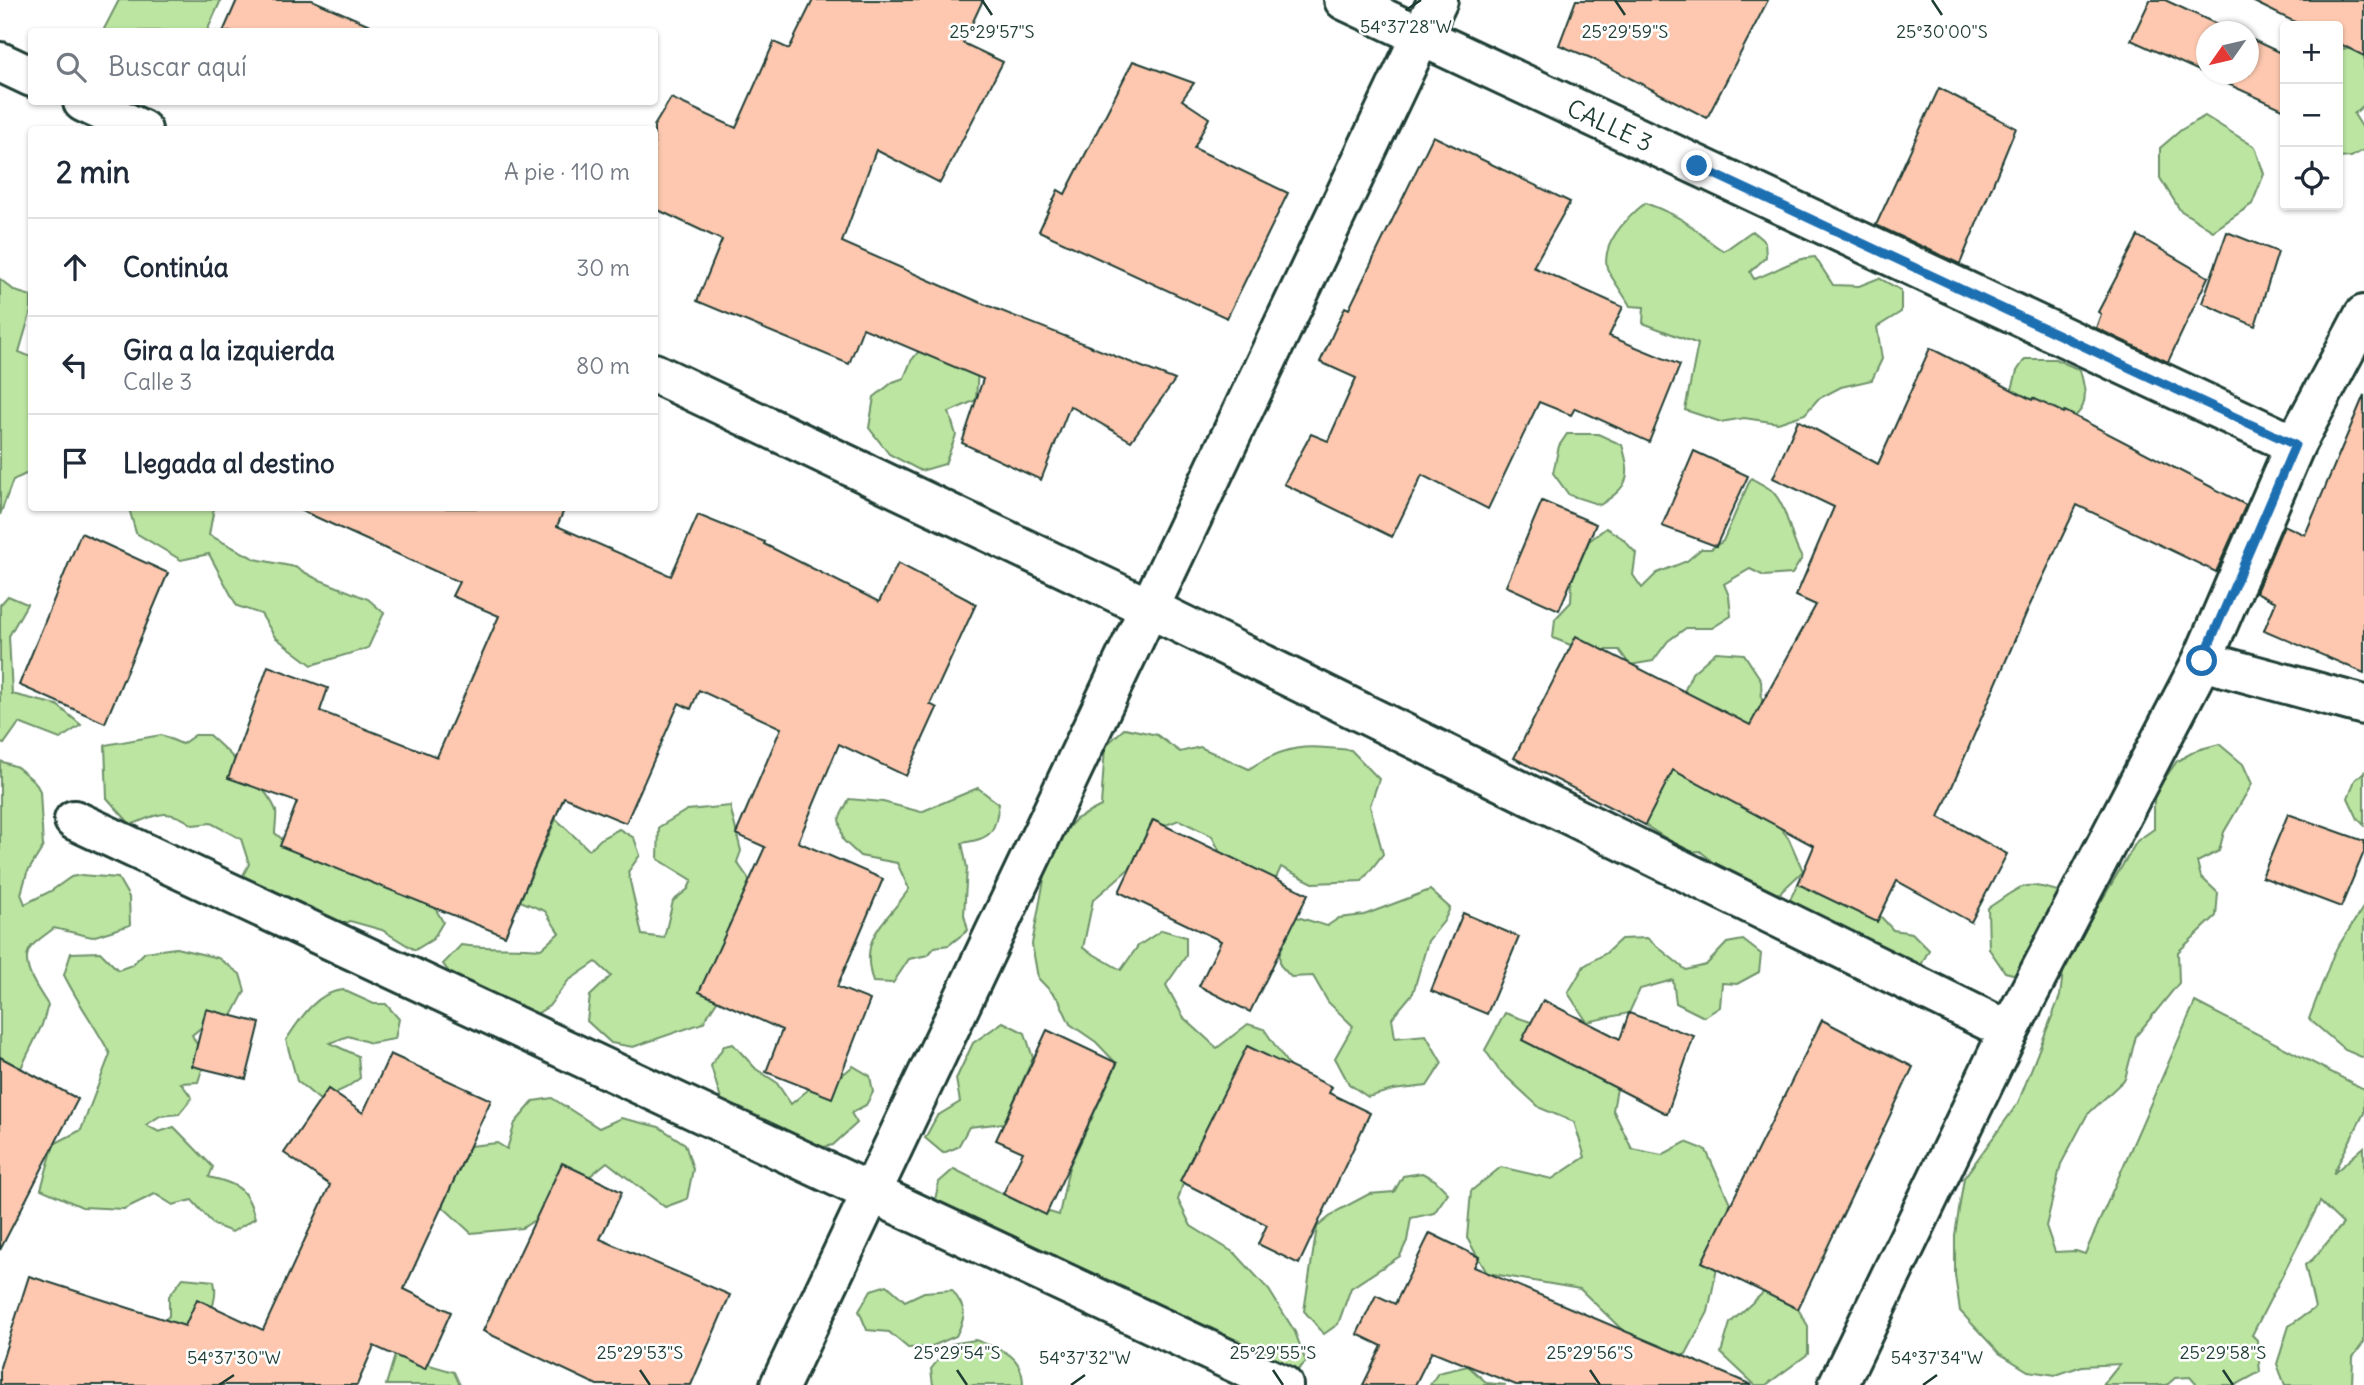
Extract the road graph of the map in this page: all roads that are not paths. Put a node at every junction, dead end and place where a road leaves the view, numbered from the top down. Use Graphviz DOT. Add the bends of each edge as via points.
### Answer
graph roads {
  1 [pos="1344,0"];
  2 [pos="1438,0"];
  3 [pos="1420,37"];
  4 [pos="0,62"];
  5 [pos="28,75"];
  6 [pos="89,105"];
  7 [pos="134,126"];
  8 [pos="2364,315"];
  9 [pos="658,375"];
  10 [pos="2295,445"];
  11 [pos="1149,608"];
  12 [pos="2202,661"];
  13 [pos="2364,705"];
  14 [pos="75,820"];
  15 [pos="2008,1031"];
  16 [pos="872,1192"];
  17 [pos="780,1385"];
  18 [pos="1283,1385"];
  19 [pos="1839,1385"];
  1 -- 3 [label="street, CALLE 3"];
  2 -- 3 [label="street"];
  3 -- 10 [label="street, CALLE 3"];
  3 -- 11 [label="street"];
  4 -- 5 [label="street"];
  6 -- 7 [label="street"];
  8 -- 10 [label="street"];
  9 -- 11 [label="street"];
  10 -- 12 [label="street"];
  11 -- 15 [label="street"];
  11 -- 16 [label="street"];
  12 -- 13 [label="street"];
  12 -- 15 [label="street"];
  14 -- 16 [label="street"];
  15 -- 19 [label="street"];
  16 -- 17 [label="street"];
  16 -- 18 [label="street"];
}
